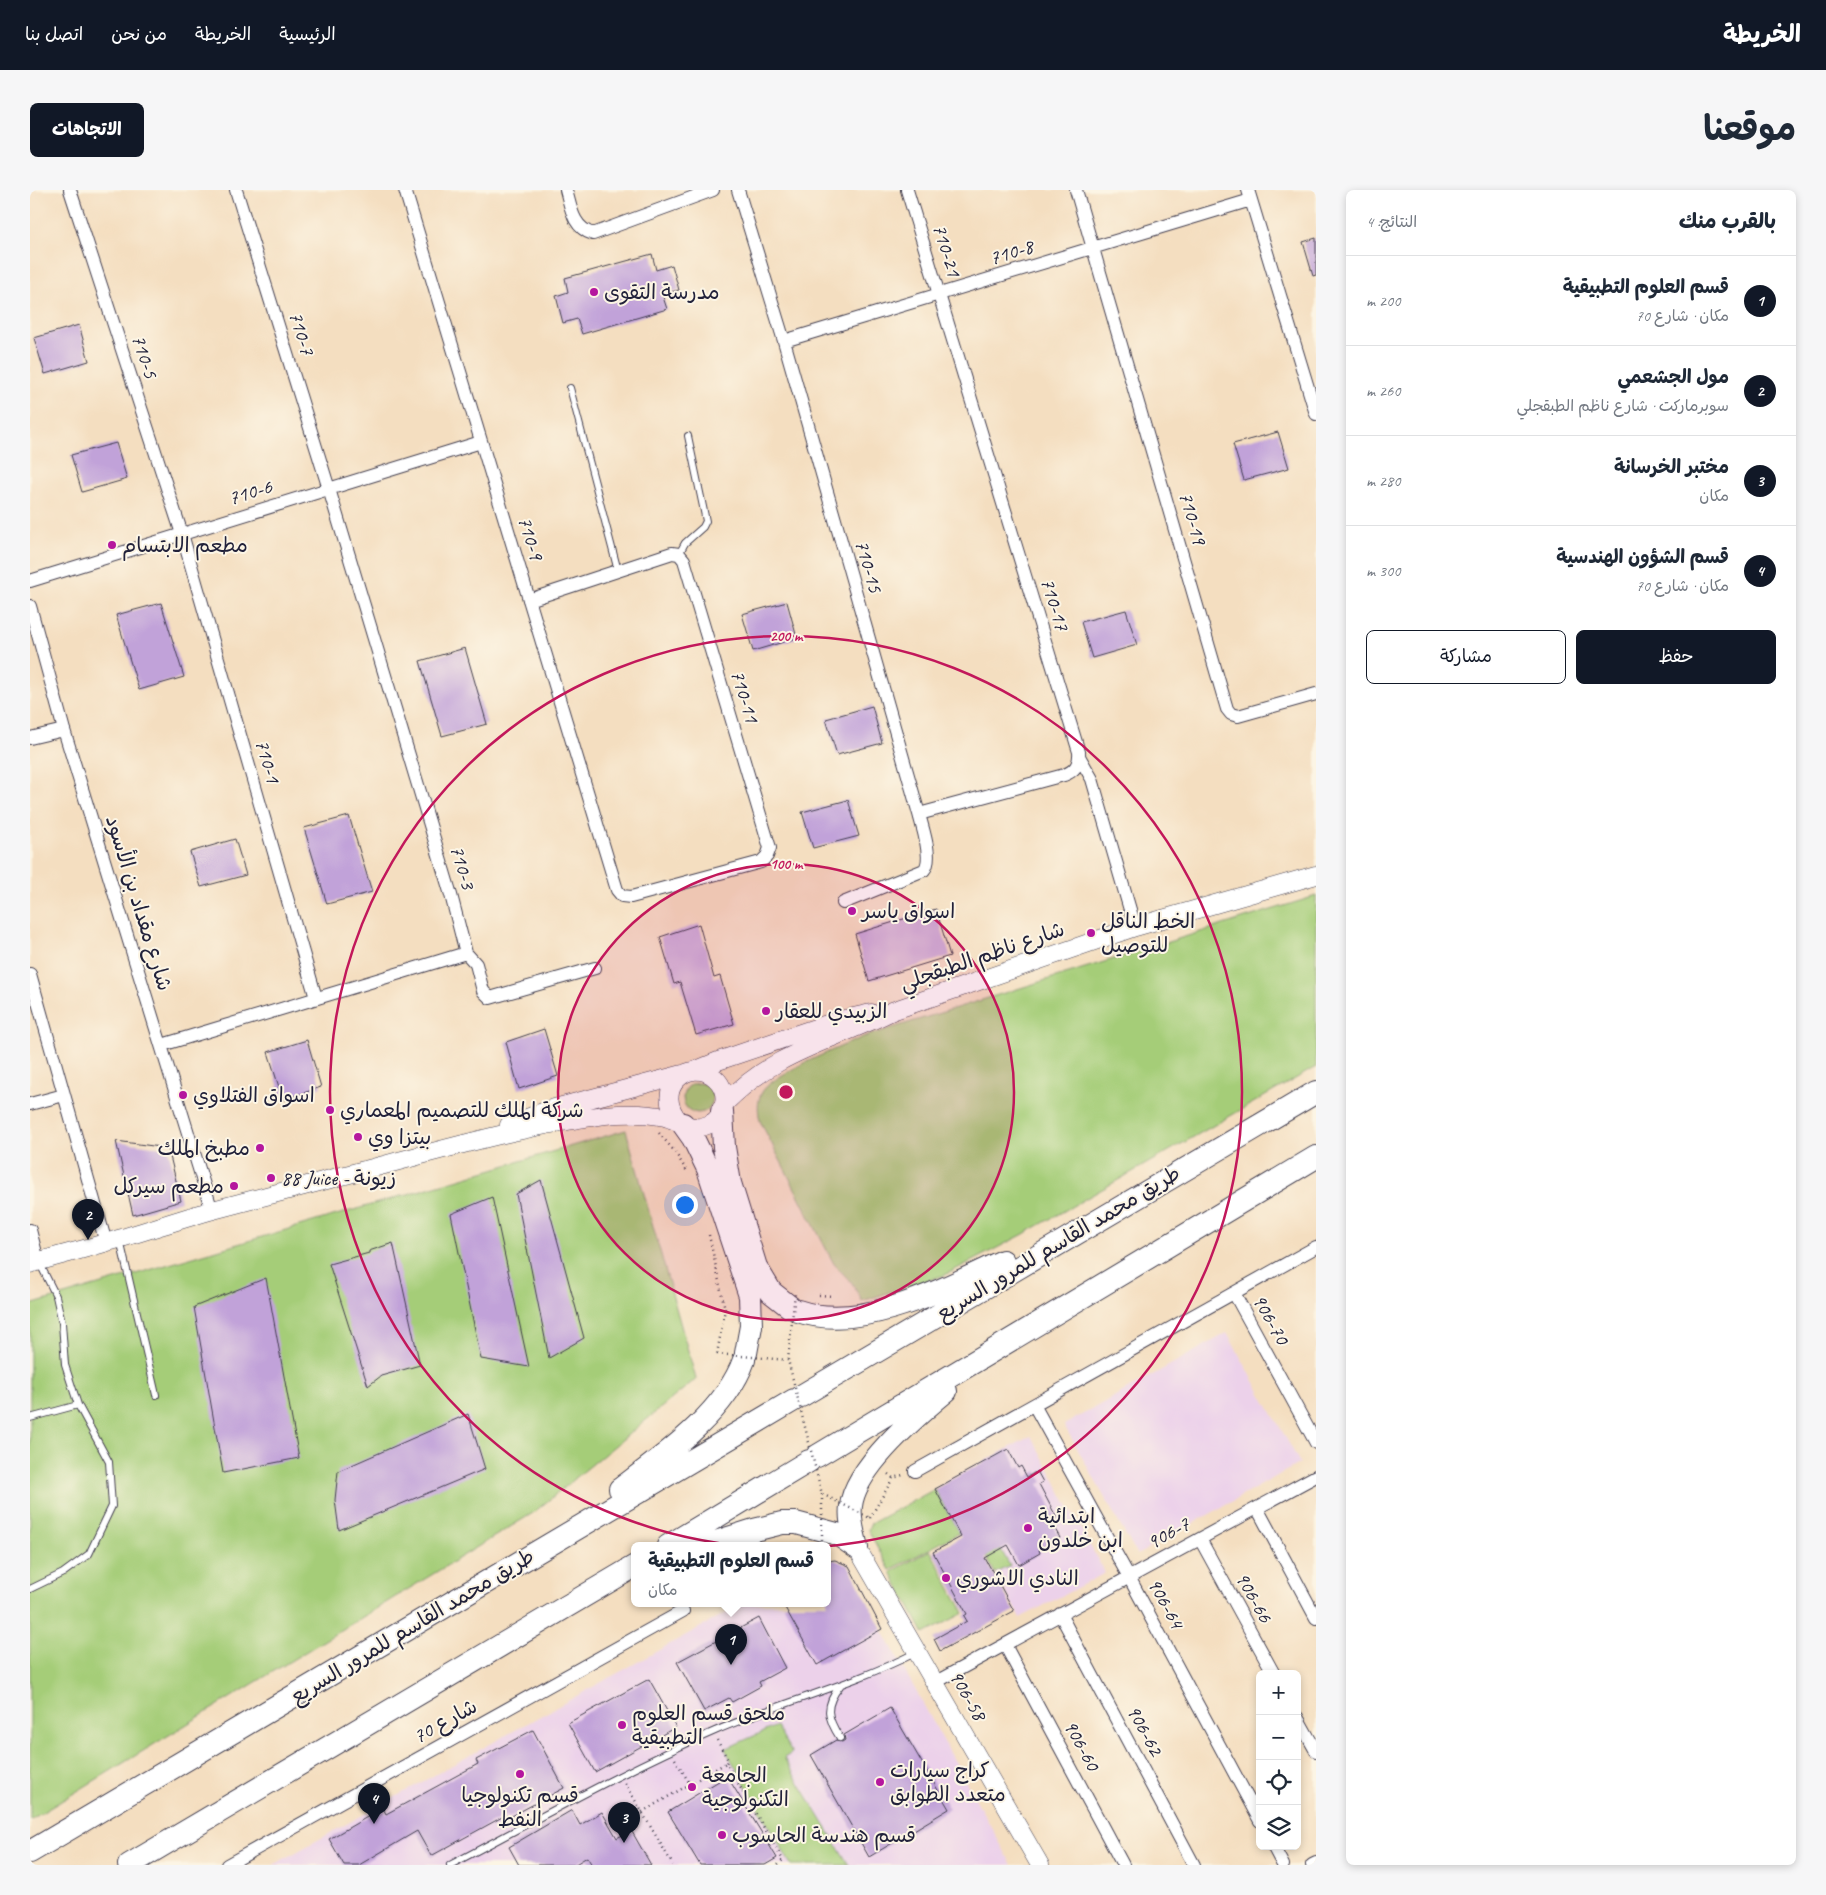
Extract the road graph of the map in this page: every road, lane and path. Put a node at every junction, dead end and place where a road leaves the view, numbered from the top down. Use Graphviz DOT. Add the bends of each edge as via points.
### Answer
graph roads {
  1 [pos="70,190"];
  2 [pos="236,190"];
  3 [pos="405,190"];
  4 [pos="566,190"];
  5 [pos="713,190"];
  6 [pos="738,190"];
  7 [pos="907,190"];
  8 [pos="1076,190"];
  9 [pos="1249,195"];
  10 [pos="1094,247"];
  11 [pos="939,294"];
  12 [pos="784,341"];
  13 [pos="570,388"];
  14 [pos="1316,414"];
  15 [pos="688,436"];
  16 [pos="481,442"];
  17 [pos="329,489"];
  18 [pos="182,534"];
  19 [pos="679,554"];
  20 [pos="618,571"];
  21 [pos="30,580"];
  22 [pos="529,600"];
  23 [pos="30,606"];
  24 [pos="1316,694"];
  25 [pos="64,730"];
  26 [pos="30,738"];
  27 [pos="1080,758"];
  28 [pos="919,814"];
  29 [pos="1316,875"];
  30 [pos="622,896"];
  31 [pos="844,903"];
  32 [pos="1135,927"];
  33 [pos="466,953"];
  34 [pos="595,968"];
  35 [pos="30,974"];
  36 [pos="316,998"];
  37 [pos="892,1011"];
  38 [pos="162,1045"];
  39 [pos="689,1072"];
  40 [pos="1316,1092"];
  41 [pos="64,1095"];
  42 [pos="30,1104"];
  43 [pos="723,1107"];
  44 [pos="643,1114"];
  45 [pos="681,1122"];
  46 [pos="477,1140"];
  47 [pos="1316,1157"];
  48 [pos="691,1179"];
  49 [pos="1137,1196"];
  50 [pos="212,1210"];
  51 [pos="30,1230"];
  52 [pos="707,1230"];
  53 [pos="113,1241"];
  54 [pos="1316,1247"];
  55 [pos="34,1262"];
  56 [pos="1234,1293"];
  57 [pos="794,1304"];
  58 [pos="1021,1333"];
  59 [pos="788,1360"];
  60 [pos="156,1395"];
  61 [pos="78,1405"];
  62 [pos="1034,1405"];
  63 [pos="30,1418"];
  64 [pos="1316,1443"];
  65 [pos="874,1461"];
  66 [pos="915,1470"];
  67 [pos="1316,1476"];
  68 [pos="893,1478"];
  69 [pos="822,1494"];
  70 [pos="1257,1508"];
  71 [pos="1200,1538"];
  72 [pos="675,1542"];
  73 [pos="716,1542"];
  74 [pos="822,1542"];
  75 [pos="857,1548"];
  76 [pos="534,1554"];
  77 [pos="631,1568"];
  78 [pos="1129,1577"];
  79 [pos="631,1579"];
  80 [pos="30,1589"];
  81 [pos="563,1608"];
  82 [pos="683,1611"];
  83 [pos="1060,1614"];
  84 [pos="1316,1618"];
  85 [pos="1005,1645"];
  86 [pos="917,1652"];
  87 [pos="1272,1670"];
  88 [pos="934,1683"];
  89 [pos="840,1686"];
  90 [pos="1301,1724"];
  91 [pos="713,1732"];
  92 [pos="840,1738"];
  93 [pos="1316,1751"];
  94 [pos="671,1752"];
  95 [pos="726,1763"];
  96 [pos="620,1776"];
  97 [pos="690,1784"];
  98 [pos="642,1812"];
  99 [pos="1256,1814"];
  100 [pos="1276,1850"];
  101 [pos="30,1852"];
  102 [pos="1316,1863"];
  103 [pos="129,1865"];
  104 [pos="227,1865"];
  105 [pos="450,1865"];
  106 [pos="673,1865"];
  107 [pos="778,1865"];
  108 [pos="1040,1865"];
  109 [pos="1123,1865"];
  110 [pos="1194,1865"];
  111 [pos="1284,1865"];
  112 [pos="1312,1865"];
  1 -- 18 [label="street, 710-5"];
  2 -- 17 [label="street, 710-7"];
  3 -- 16 [label="street, 710-9"];
  4 -- 5 [label="street" via="575,221 583,231 593,234"];
  6 -- 12 [label="street, 710-15"];
  7 -- 11 [label="street, 710-21"];
  8 -- 10 [label="street, 710-19"];
  9 -- 10 [label="street, 710-8"];
  9 -- 14 [label="street"];
  10 -- 11 [label="street, 710-8"];
  10 -- 24 [label="street, 710-19" via="1227,710 1238,716"];
  11 -- 12 [label="street, 710-8"];
  11 -- 27 [label="street, 710-17"];
  12 -- 28 [label="street, 710-15"];
  13 -- 20 [label="lane"];
  15 -- 19 [label="lane" via="706,521"];
  16 -- 17 [label="street, 710-6"];
  16 -- 22 [label="street, 710-9"];
  17 -- 18 [label="street, 710-6"];
  17 -- 33 [label="street, 710-3"];
  18 -- 21 [label="street, 710-6"];
  18 -- 36 [label="street, 710-1"];
  19 -- 20 [label="street" via="672,553"];
  19 -- 30 [label="street, 710-11" via="684,560 770,848 761,862 631,897"];
  20 -- 22 [label="street"];
  22 -- 30 [label="street, 710-9" via="617,890"];
  23 -- 25 [label="street, شارع مقداد بن الأسود"];
  25 -- 26 [label="street"];
  25 -- 38 [label="street, شارع مقداد بن الأسود"];
  27 -- 28 [label="street" via="1075,770 1064,775"];
  27 -- 32 [label="street, 710-17" via="1092,779"];
  28 -- 31 [label="street, 710-15" via="929,862 927,868"];
  29 -- 32 [label="street, شارع ناظم الطبقجلي"];
  32 -- 37 [label="street, شارع ناظم الطبقجلي"];
  33 -- 34 [label="street, 710-3" via="476,964 483,991 490,998"];
  33 -- 36 [label="street"];
  35 -- 41 [label="street"];
  36 -- 38 [label="street"];
  37 -- 39 [label="street" via="836,1021"];
  37 -- 43 [label="street" via="780,1061 750,1080"];
  38 -- 50 [label="street, شارع مقداد بن الأسود"];
  39 -- 43 [label="street" via="714,1076 725,1094"];
  39 -- 45 [label="street" via="675,1081 670,1091 672,1112"];
  39 -- 46 [label="street" via="551,1109"];
  40 -- 49 [label="highway, طريق محمد القاسم للمرور السريع"];
  41 -- 42 [label="street"];
  41 -- 53 [label="street"];
  43 -- 45 [label="street" via="710,1124 701,1127"];
  43 -- 57 [label="highway" via="724,1147 730,1184 756,1268 771,1292"];
  44 -- 45 [label="street"];
  44 -- 46 [label="street" via="606,1115"];
  44 -- 48 [label="path" via="675,1152"];
  45 -- 76 [label="highway" via="708,1169 750,1296 751,1326 745,1356 727,1393 683,1438"];
  46 -- 50 [label="street"];
  47 -- 58 [label="highway"];
  49 -- 57 [label="highway" via="917,1300 874,1312 831,1318 814,1316"];
  49 -- 76 [label="highway, طريق محمد القاسم للمرور السريع"];
  50 -- 53 [label="street"];
  51 -- 55 [label="street"];
  52 -- 59 [label="path, bridge" via="724,1309 716,1354"];
  53 -- 55 [label="street"];
  53 -- 60 [label="lane"];
  54 -- 56 [label="street"];
  55 -- 61 [label="lane" via="56,1296 65,1365"];
  56 -- 62 [label="street"];
  56 -- 64 [label="street, 906-70"];
  57 -- 59 [label="path, bridge"];
  58 -- 65 [label="highway" via="924,1409"];
  58 -- 72 [label="highway"];
  59 -- 69 [label="path, bridge"];
  61 -- 63 [label="lane"];
  61 -- 80 [label="lane" via="109,1462 112,1506 89,1554 63,1573"];
  62 -- 66 [label="street"];
  62 -- 78 [label="street, 906-64"];
  65 -- 68 [label="path"];
  65 -- 75 [label="highway" via="856,1486 851,1505"];
  66 -- 68 [label="path"];
  67 -- 70 [label="street, 906-7"];
  68 -- 69 [label="path, bridge" via="870,1518"];
  69 -- 74 [label="path, bridge"];
  70 -- 71 [label="street, 906-7"];
  70 -- 84 [label="street"];
  71 -- 78 [label="street, 906-7"];
  71 -- 87 [label="street, 906-66"];
  73 -- 75 [label="highway" via="782,1523 796,1523 837,1534"];
  75 -- 86 [label="street, 906-58"];
  76 -- 101 [label="highway, طريق محمد القاسم للمرور السريع"];
  77 -- 81 [label="highway"];
  78 -- 83 [label="street, 906-7"];
  78 -- 99 [label="street, 906-64"];
  79 -- 81 [label="highway"];
  81 -- 103 [label="highway"];
  82 -- 104 [label="street, شارع 70"];
  83 -- 85 [label="street, 906-7"];
  83 -- 110 [label="street, 906-62"];
  85 -- 88 [label="street, 906-7"];
  85 -- 109 [label="street, 906-60"];
  86 -- 88 [label="street, 906-58"];
  86 -- 89 [label="lane"];
  88 -- 108 [label="street, 906-58"];
  89 -- 91 [label="lane"];
  89 -- 92 [label="lane" via="829,1708 830,1720"];
  90 -- 93 [label="street"];
  91 -- 94 [label="lane"];
  91 -- 95 [label="path" via="728,1760"];
  94 -- 96 [label="lane"];
  94 -- 97 [label="path"];
  95 -- 97 [label="path"];
  95 -- 107 [label="path" via="782,1860"];
  96 -- 98 [label="path"];
  96 -- 105 [label="lane"];
  97 -- 98 [label="path"];
  98 -- 106 [label="path"];
  100 -- 111 [label="street"];
  102 -- 112 [label="street"];
}
